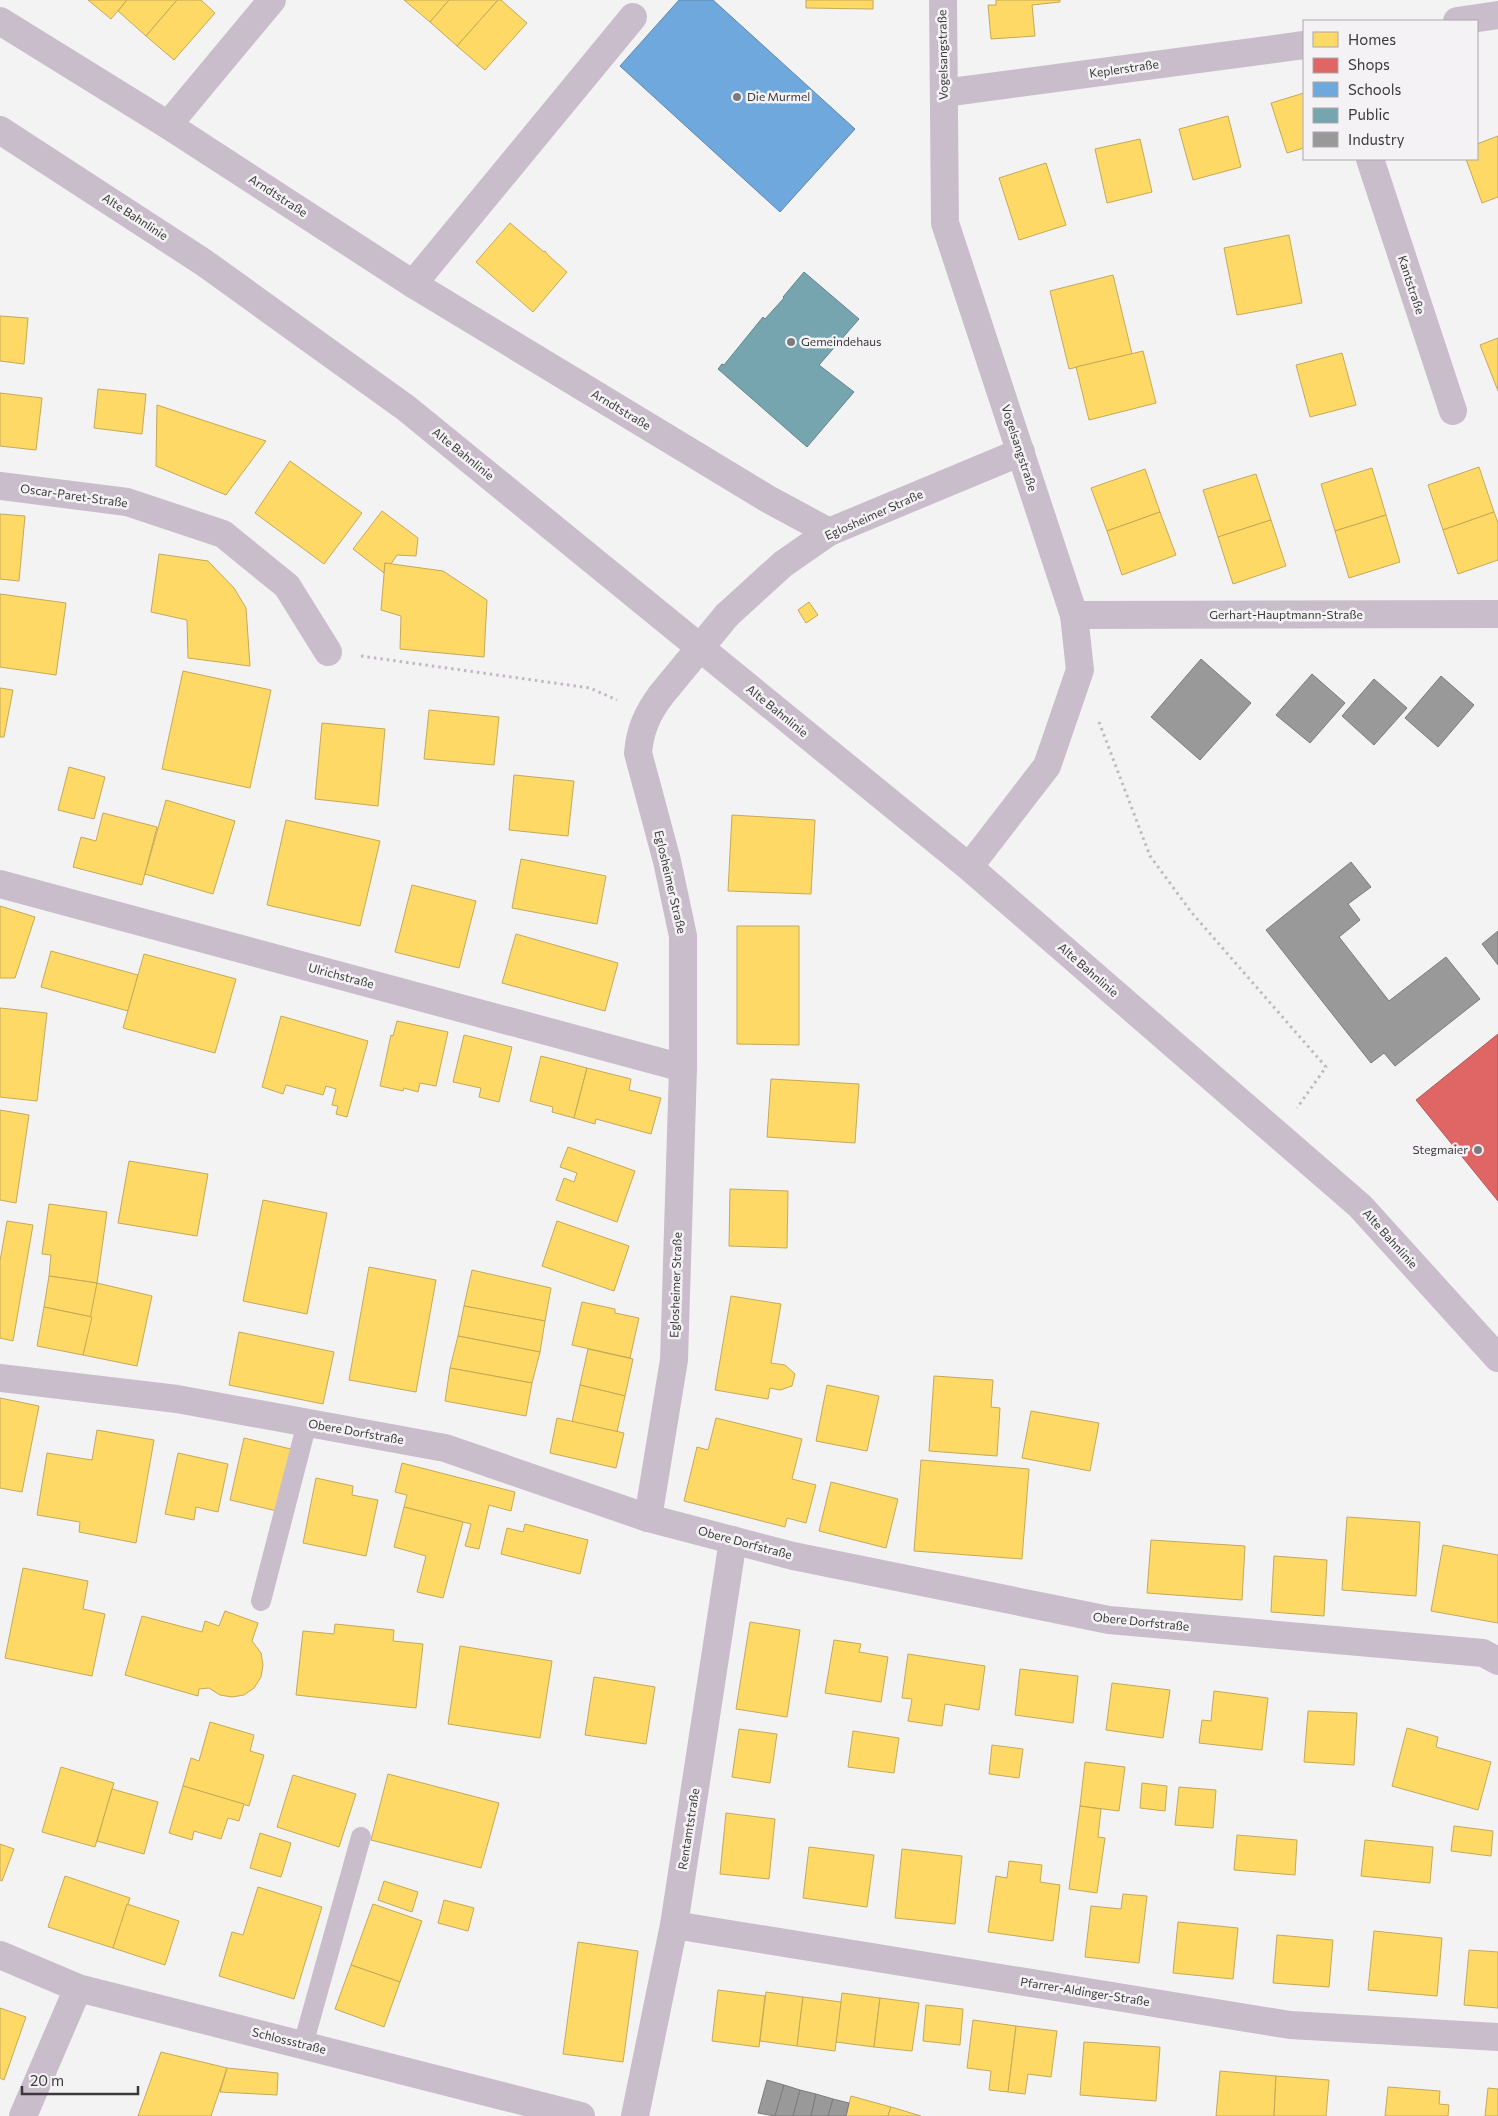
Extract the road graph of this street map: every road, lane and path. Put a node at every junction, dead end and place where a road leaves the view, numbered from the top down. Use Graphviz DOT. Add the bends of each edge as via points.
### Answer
graph roads {
  1 [pos="272,0"];
  2 [pos="943,0"];
  3 [pos="1498,15"];
  4 [pos="634,17"];
  5 [pos="1464,20"];
  6 [pos="0,21"];
  7 [pos="1303,45"];
  8 [pos="944,93"];
  9 [pos="168,125"];
  10 [pos="0,130"];
  11 [pos="1370,160"];
  12 [pos="413,284"];
  13 [pos="1453,411"];
  14 [pos="1021,452"];
  15 [pos="0,486"];
  16 [pos="829,532"];
  17 [pos="1498,614"];
  18 [pos="1074,615"];
  19 [pos="328,652"];
  20 [pos="1080,670"];
  21 [pos="654,704"];
  22 [pos="968,867"];
  23 [pos="0,884"];
  24 [pos="683,1068"];
  25 [pos="1279,1134"];
  26 [pos="1498,1358"];
  27 [pos="0,1378"];
  28 [pos="307,1423"];
  29 [pos="648,1518"];
  30 [pos="733,1540"];
  31 [pos="261,1601"];
  32 [pos="1498,1661"];
  33 [pos="361,1837"];
  34 [pos="674,1925"];
  35 [pos="0,1955"];
  36 [pos="78,1988"];
  37 [pos="1498,2036"];
  38 [pos="303,2045"];
  39 [pos="23,2116"];
  40 [pos="581,2116"];
  41 [pos="635,2116"];
  1 -- 9 [label="street"];
  2 -- 8 [label="street, Vogelsangstraße"];
  3 -- 5 [label="street"];
  4 -- 12 [label="street"];
  6 -- 9 [label="street, Arndtstraße"];
  7 -- 8 [label="street, Keplerstraße"];
  8 -- 14 [label="street, Vogelsangstraße" via="945,222"];
  9 -- 12 [label="street, Arndtstraße"];
  10 -- 22 [label="street, Alte Bahnlinie" via="203,262 406,408"];
  11 -- 13 [label="street, Kantstraße"];
  12 -- 16 [label="street, Arndtstraße" via="768,499"];
  14 -- 16 [label="street, Eglosheimer Straße"];
  14 -- 18 [label="street, Vogelsangstraße"];
  15 -- 19 [label="street, Oscar-Paret-Straße" via="127,502 224,534 287,586"];
  16 -- 21 [label="street, Eglosheimer Straße, bridge" via="783,564 727,615"];
  17 -- 18 [label="street, Gerhart-Hauptmann-Straße"];
  18 -- 20 [label="street, Vogelsangstraße"];
  19 -- 21 [label="path" via="590,688"];
  20 -- 22 [label="street, Vogelsangstraße" via="1047,766"];
  20 -- 25 [label="path" via="1150,856 1192,913 1326,1067"];
  21 -- 24 [label="street, Eglosheimer Straße" via="639,735 638,753 683,936"];
  22 -- 25 [label="street, Alte Bahnlinie"];
  23 -- 24 [label="street, Ulrichstraße"];
  24 -- 29 [label="street, Eglosheimer Straße" via="674,1360"];
  25 -- 26 [label="street, Alte Bahnlinie" via="1360,1206"];
  27 -- 28 [label="street, Obere Dorfstraße" via="177,1399"];
  28 -- 29 [label="street, Obere Dorfstraße" via="446,1448"];
  28 -- 31 [label="lane"];
  29 -- 30 [label="street, Obere Dorfstraße"];
  30 -- 32 [label="street, Obere Dorfstraße" via="793,1556 1109,1620 1483,1653"];
  30 -- 34 [label="street, Rentamtstraße"];
  33 -- 38 [label="lane"];
  34 -- 37 [label="street, Pfarrer-Aldinger-Straße" via="1290,2025"];
  34 -- 41 [label="street, Rentamtstraße"];
  35 -- 36 [label="street, Schlossstraße"];
  36 -- 38 [label="street, Schlossstraße"];
  36 -- 39 [label="street"];
  38 -- 40 [label="street, Schlossstraße"];
}
